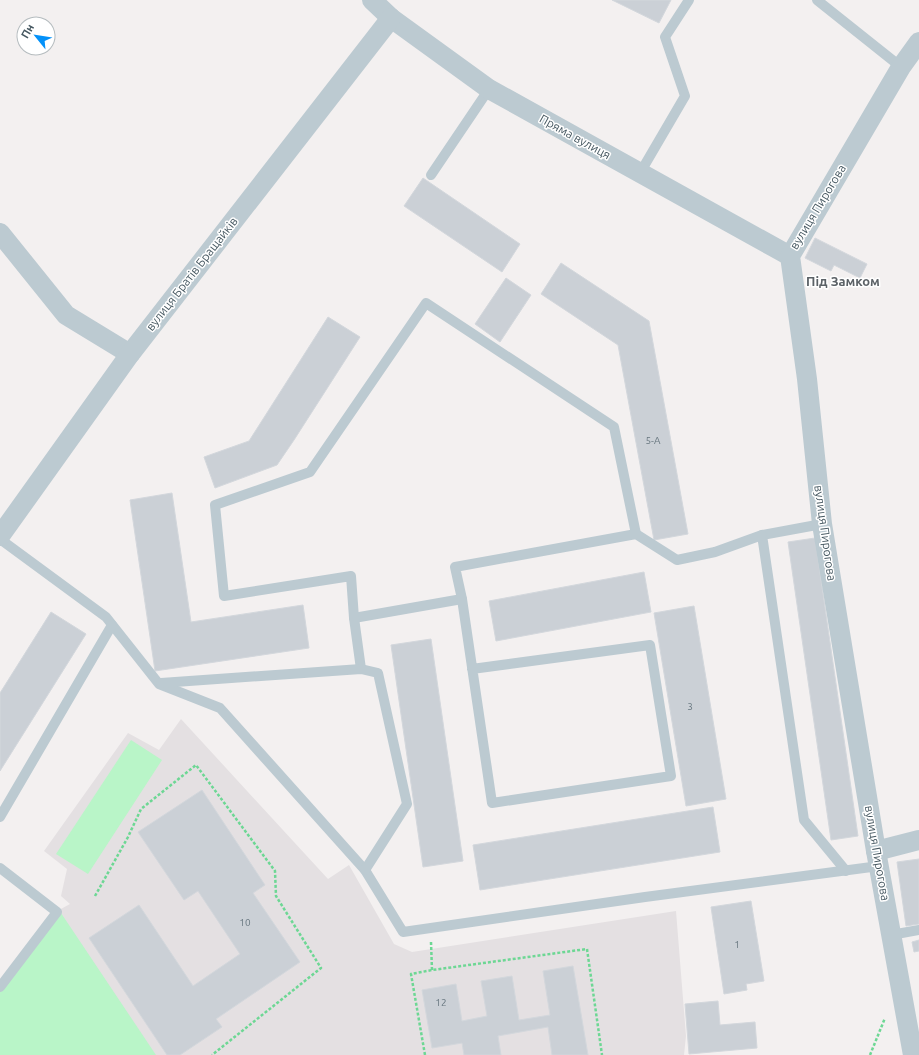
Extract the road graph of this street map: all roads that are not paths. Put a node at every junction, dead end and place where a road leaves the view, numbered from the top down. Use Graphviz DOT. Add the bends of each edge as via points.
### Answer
graph roads {
  1 [pos="372,0"];
  2 [pos="688,0"];
  3 [pos="817,0"];
  4 [pos="392,18"];
  5 [pos="919,42"];
  6 [pos="901,67"];
  7 [pos="489,89"];
  8 [pos="640,173"];
  9 [pos="431,175"];
  10 [pos="0,232"];
  11 [pos="790,256"];
  12 [pos="130,354"];
  13 [pos="822,524"];
  14 [pos="636,534"];
  15 [pos="762,534"];
  16 [pos="0,536"];
  17 [pos="0,539"];
  18 [pos="462,599"];
  19 [pos="354,618"];
  20 [pos="112,625"];
  21 [pos="361,669"];
  22 [pos="472,669"];
  23 [pos="160,684"];
  24 [pos="0,816"];
  25 [pos="919,840"];
  26 [pos="877,858"];
  27 [pos="0,868"];
  28 [pos="365,870"];
  29 [pos="846,871"];
  30 [pos="919,930"];
  31 [pos="891,935"];
  32 [pos="0,988"];
  33 [pos="913,1055"];
  1 -- 4 [label="street, Пряма вулиця"];
  2 -- 8 [label="lane" via="665,37 685,96"];
  3 -- 6 [label="lane"];
  4 -- 7 [label="street, Пряма вулиця"];
  4 -- 12 [label="street, вулиця Братів Бращайків"];
  5 -- 6 [label="street, вулиця Пирогова"];
  6 -- 11 [label="street, вулиця Пирогова"];
  7 -- 8 [label="street, Пряма вулиця"];
  7 -- 9 [label="lane"];
  8 -- 11 [label="street, Пряма вулиця"];
  10 -- 12 [label="street" via="66,315"];
  11 -- 13 [label="street, вулиця Пирогова" via="807,379"];
  12 -- 16 [label="street, вулиця Братів Бращайків"];
  13 -- 15 [label="lane"];
  13 -- 26 [label="street, вулиця Пирогова"];
  14 -- 15 [label="lane" via="677,560 715,552"];
  14 -- 18 [label="lane" via="455,567"];
  14 -- 19 [label="lane" via="614,427 426,303 310,472 215,505 224,596 351,576"];
  15 -- 29 [label="lane" via="804,820"];
  17 -- 20 [label="lane" via="106,617"];
  18 -- 19 [label="lane"];
  18 -- 22 [label="lane"];
  19 -- 21 [label="lane"];
  20 -- 23 [label="lane"];
  20 -- 24 [label="lane"];
  21 -- 23 [label="lane"];
  21 -- 28 [label="lane" via="378,673 407,804"];
  22 -- 22 [label="lane" via="650,645 671,776 492,803"];
  23 -- 28 [label="lane" via="220,708"];
  25 -- 26 [label="street"];
  26 -- 29 [label="lane"];
  26 -- 31 [label="street, вулиця Пирогова"];
  27 -- 32 [label="lane" via="57,912"];
  28 -- 29 [label="lane" via="403,932"];
  30 -- 31 [label="lane"];
  31 -- 33 [label="street, вулиця Пирогова"];
}
